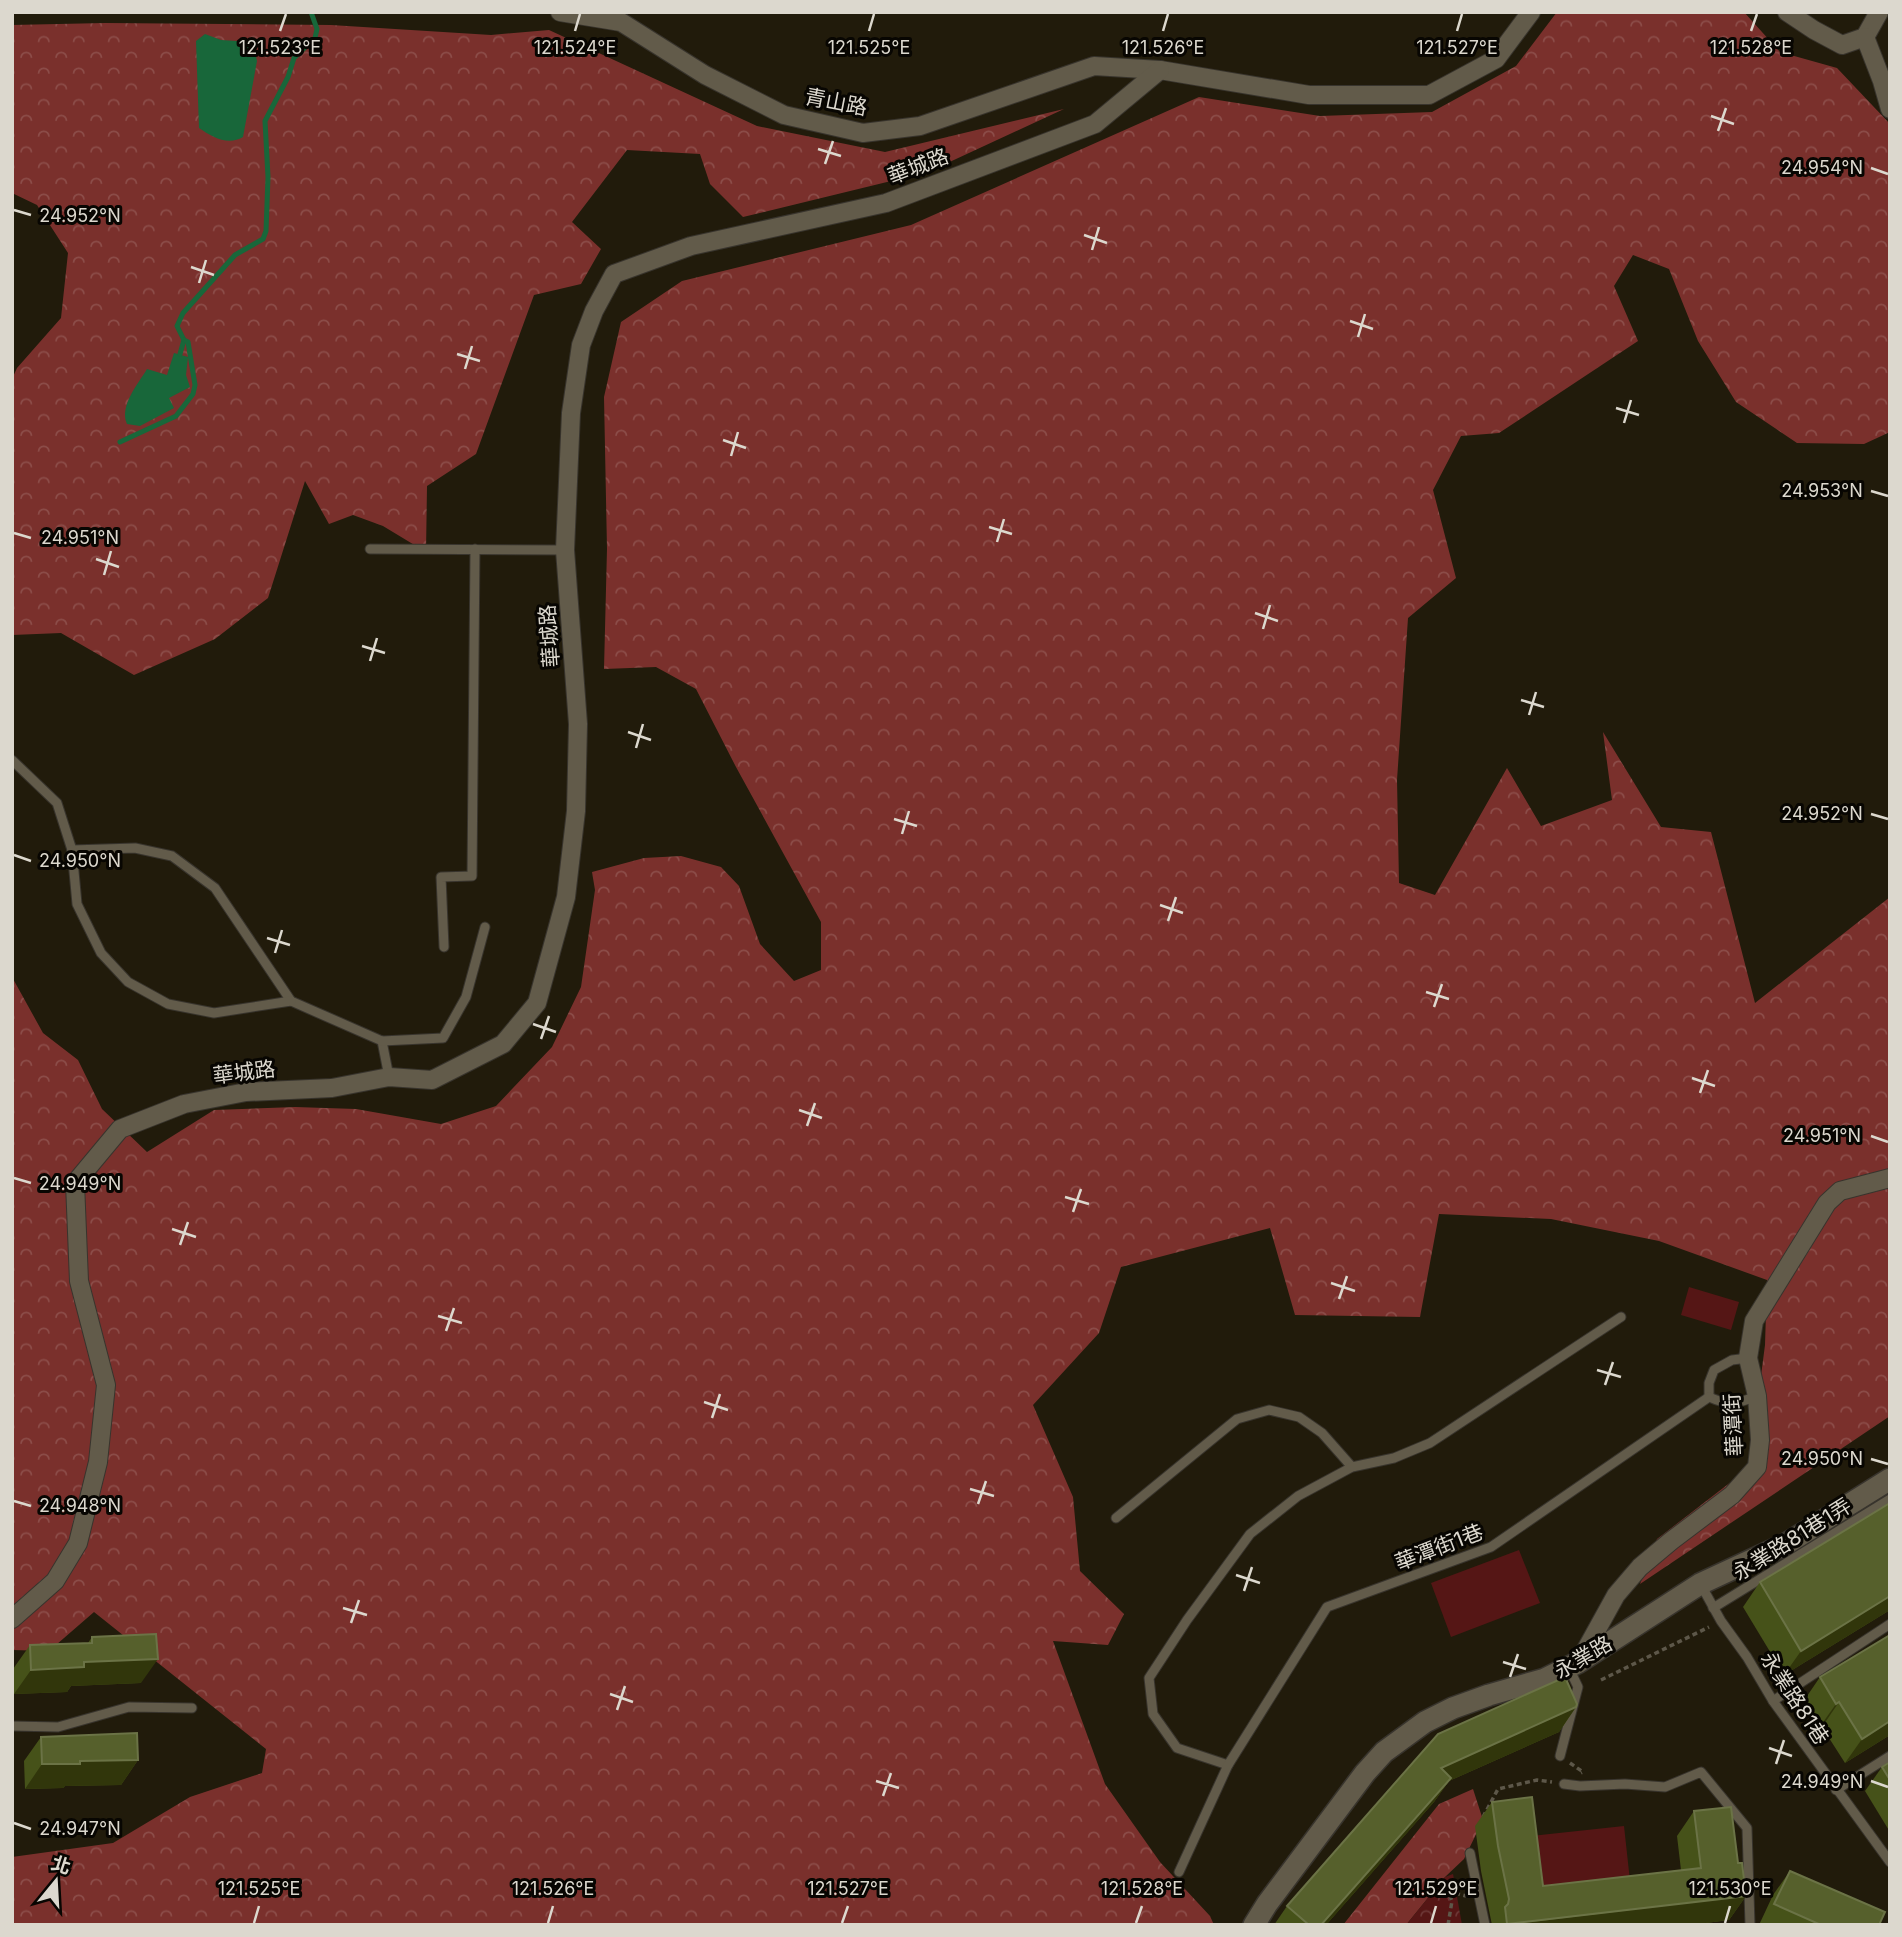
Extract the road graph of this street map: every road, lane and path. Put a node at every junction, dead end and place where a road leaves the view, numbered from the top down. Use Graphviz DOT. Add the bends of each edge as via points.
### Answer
graph roads {
  1 [pos="561,12"];
  2 [pos="1531,12"];
  3 [pos="1787,12"];
  4 [pos="1879,12"];
  5 [pos="1865,37"];
  6 [pos="1160,70"];
  7 [pos="1890,109"];
  8 [pos="370,549"];
  9 [pos="475,549"];
  10 [pos="565,550"];
  11 [pos="12,760"];
  12 [pos="72,850"];
  13 [pos="485,927"];
  14 [pos="444,947"];
  15 [pos="291,1001"];
  16 [pos="382,1041"];
  17 [pos="389,1077"];
  18 [pos="1890,1178"];
  19 [pos="1620,1317"];
  20 [pos="1748,1358"];
  21 [pos="1756,1396"];
  22 [pos="1709,1397"];
  23 [pos="1352,1467"];
  24 [pos="1890,1479"];
  25 [pos="1890,1499"];
  26 [pos="1116,1518"];
  27 [pos="1700,1584"];
  28 [pos="1713,1608"];
  29 [pos="12,1619"];
  30 [pos="1721,1621"];
  31 [pos="1890,1624"];
  32 [pos="1574,1665"];
  33 [pos="1601,1680"];
  34 [pos="1773,1701"];
  35 [pos="192,1708"];
  36 [pos="12,1726"];
  37 [pos="1560,1756"];
  38 [pos="1890,1756"];
  39 [pos="1228,1765"];
  40 [pos="1564,1784"];
  41 [pos="1836,1790"];
  42 [pos="1481,1822"];
  43 [pos="1470,1853"];
  44 [pos="1890,1863"];
  45 [pos="1179,1872"];
  46 [pos="1480,1901"];
  47 [pos="1254,1925"];
  48 [pos="1448,1925"];
  49 [pos="1485,1925"];
  50 [pos="1750,1925"];
  1 -- 6 [label="street, 青山路" via="621,22 705,75 785,114 863,133 920,126 1094,66"];
  2 -- 6 [label="street" via="1496,59 1429,95 1309,95"];
  3 -- 5 [label="street" via="1842,45"];
  4 -- 5 [label="street"];
  5 -- 7 [label="street"];
  6 -- 10 [label="street, 華城路" via="1096,124 887,202 691,246 614,274 581,345 571,413"];
  8 -- 9 [label="lane"];
  9 -- 10 [label="lane"];
  9 -- 14 [label="lane" via="472,876 442,877"];
  10 -- 17 [label="street, 華城路" via="578,724 576,811 566,897 537,1003 503,1044 450,1072 432,1080"];
  11 -- 12 [label="lane" via="57,803"];
  12 -- 15 [label="lane" via="135,848 172,856 215,888"];
  12 -- 15 [label="lane" via="77,904 101,953 128,982 168,1004 214,1013"];
  13 -- 16 [label="lane" via="466,997 443,1038"];
  15 -- 16 [label="lane"];
  16 -- 17 [label="lane"];
  17 -- 29 [label="street, 華城路" via="331,1088 246,1092 184,1104 120,1129 75,1183 79,1281 106,1385 98,1462 78,1543 55,1581"];
  18 -- 20 [label="street, 華潭街" via="1840,1191 1827,1203 1754,1321"];
  19 -- 23 [label="lane" via="1430,1443 1394,1458"];
  20 -- 21 [label="street, 華潭街"];
  20 -- 22 [label="lane" via="1714,1370"];
  21 -- 22 [label="lane" via="1723,1404"];
  21 -- 32 [label="street, 華潭街" via="1757,1467 1732,1495 1640,1567 1616,1595"];
  22 -- 39 [label="lane, 華潭街1巷" via="1491,1548 1327,1607"];
  23 -- 26 [label="lane" via="1322,1433 1299,1417 1269,1410 1237,1419"];
  23 -- 39 [label="lane" via="1298,1496 1250,1534 1149,1678 1153,1714 1177,1748"];
  24 -- 27 [label="street, 永業路" via="1786,1544"];
  25 -- 28 [label="lane, 永業路81巷1弄"];
  27 -- 28 [label="lane, 永業路81巷"];
  27 -- 32 [label="street, 永業路"];
  28 -- 30 [label="lane, 永業路81巷"];
  30 -- 33 [label="path"];
  30 -- 34 [label="lane, 永業路81巷"];
  31 -- 34 [label="lane"];
  32 -- 37 [label="lane" via="1578,1687"];
  32 -- 47 [label="street, 永業路" via="1453,1708 1384,1752"];
  34 -- 41 [label="lane, 永業路81巷"];
  35 -- 36 [label="lane" via="129,1707 58,1727"];
  38 -- 41 [label="lane"];
  39 -- 45 [label="lane, 華潭街1巷"];
  40 -- 42 [label="path" via="1537,1780 1498,1788"];
  40 -- 50 [label="lane" via="1665,1787 1702,1772 1747,1828"];
  41 -- 44 [label="lane, 永業路81巷"];
  43 -- 46 [label="lane"];
  46 -- 48 [label="path" via="1448,1891 1452,1901"];
  46 -- 49 [label="lane"];
}
